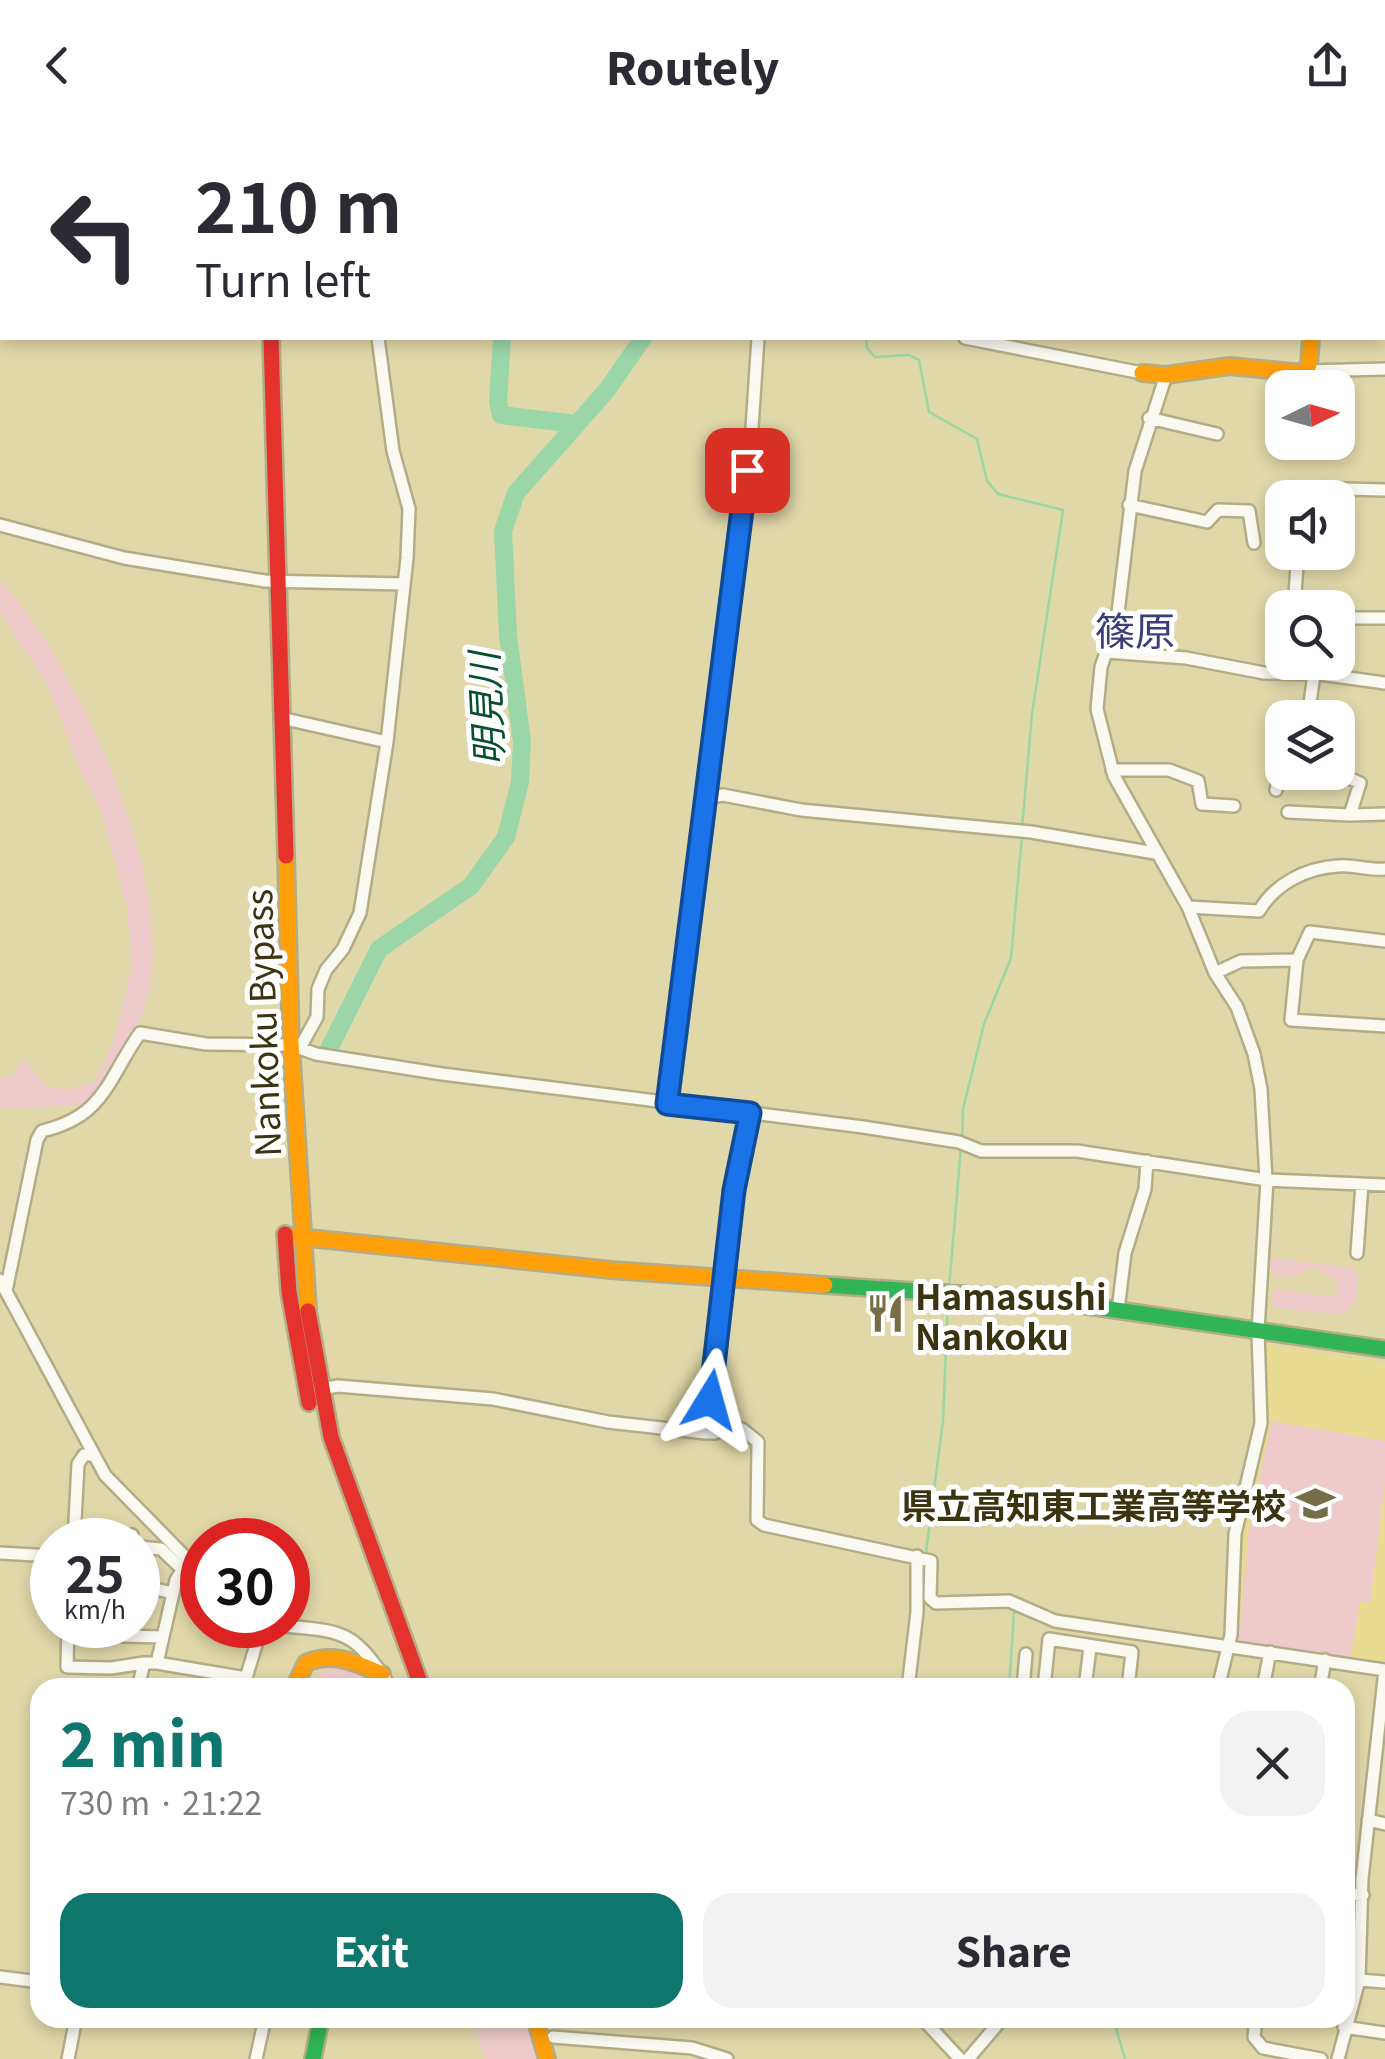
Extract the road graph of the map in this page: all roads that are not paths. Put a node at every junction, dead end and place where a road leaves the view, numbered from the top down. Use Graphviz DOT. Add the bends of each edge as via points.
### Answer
graph roads {
  1 [pos="259,340"];
  2 [pos="271,340"];
  3 [pos="378,340"];
  4 [pos="758,340"];
  5 [pos="995,340"];
  6 [pos="1311,340"];
  7 [pos="1385,369"];
  8 [pos="1307,370"];
  9 [pos="1346,370"];
  10 [pos="1265,371"];
  11 [pos="1142,373"];
  12 [pos="1166,375"];
  13 [pos="1149,418"];
  14 [pos="1217,434"];
  15 [pos="1355,489"];
  16 [pos="1385,490"];
  17 [pos="1128,504"];
  18 [pos="0,526"];
  19 [pos="1254,543"];
  20 [pos="271,581"];
  21 [pos="404,584"];
  22 [pos="1355,618"];
  23 [pos="1385,618"];
  24 [pos="1107,652"];
  25 [pos="1265,673"];
  26 [pos="1355,679"];
  27 [pos="1385,682"];
  28 [pos="282,718"];
  29 [pos="387,742"];
  30 [pos="1112,770"];
  31 [pos="1355,781"];
  32 [pos="705,798"];
  33 [pos="1234,806"];
  34 [pos="1288,812"];
  35 [pos="1385,814"];
  36 [pos="1350,815"];
  37 [pos="1154,853"];
  38 [pos="1385,869"];
  39 [pos="1188,908"];
  40 [pos="1385,941"];
  41 [pos="1297,960"];
  42 [pos="1215,972"];
  43 [pos="1385,1026"];
  44 [pos="290,1045"];
  45 [pos="667,1104"];
  46 [pos="750,1113"];
  47 [pos="1147,1161"];
  48 [pos="1266,1180"];
  49 [pos="1362,1184"];
  50 [pos="1385,1185"];
  51 [pos="292,1236"];
  52 [pos="1357,1253"];
  53 [pos="724,1276"];
  54 [pos="2,1285"];
  55 [pos="1118,1310"];
  56 [pos="1258,1331"];
  57 [pos="1385,1350"];
  58 [pos="313,1390"];
  59 [pos="721,1424"];
  60 [pos="94,1455"];
  61 [pos="75,1518"];
  62 [pos="0,1553"];
  63 [pos="30,1555"];
  64 [pos="917,1556"];
  65 [pos="180,1558"];
  66 [pos="180,1576"];
  67 [pos="160,1589"];
  68 [pos="173,1592"];
  69 [pos="310,1629"];
  70 [pos="162,1637"];
  71 [pos="1230,1646"];
  72 [pos="1090,1647"];
  73 [pos="67,1648"];
  74 [pos="256,1648"];
  75 [pos="1270,1652"];
  76 [pos="1026,1654"];
  77 [pos="1325,1660"];
  78 [pos="151,1663"];
  79 [pos="1385,1670"];
  80 [pos="143,1678"];
  81 [pos="224,1678"];
  82 [pos="249,1678"];
  83 [pos="299,1678"];
  84 [pos="381,1678"];
  85 [pos="384,1678"];
  86 [pos="404,1678"];
  87 [pos="418,1678"];
  88 [pos="909,1678"];
  89 [pos="1024,1678"];
  90 [pos="1045,1678"];
  91 [pos="1086,1678"];
  92 [pos="1129,1678"];
  93 [pos="1221,1678"];
  94 [pos="1265,1678"];
  95 [pos="1322,1678"];
  96 [pos="1380,1772"];
  97 [pos="1368,1820"];
  98 [pos="1385,1824"];
  99 [pos="1355,1895"];
  100 [pos="1362,1895"];
  101 [pos="1355,1965"];
  102 [pos="0,1976"];
  103 [pos="30,1980"];
  104 [pos="1385,1982"];
  105 [pos="1355,1985"];
  106 [pos="74,2028"];
  107 [pos="262,2028"];
  108 [pos="319,2028"];
  109 [pos="538,2028"];
  110 [pos="550,2028"];
  111 [pos="931,2028"];
  112 [pos="994,2028"];
  113 [pos="1255,2028"];
  114 [pos="1344,2028"];
  115 [pos="1351,2028"];
  116 [pos="1385,2033"];
  117 [pos="553,2037"];
  118 [pos="68,2059"];
  119 [pos="256,2059"];
  120 [pos="313,2059"];
  121 [pos="547,2059"];
  122 [pos="559,2059"];
  123 [pos="727,2059"];
  124 [pos="960,2059"];
  125 [pos="968,2059"];
  126 [pos="1321,2059"];
  127 [pos="1338,2059"];
  1 -- 20 [label="main road, Nankoku Bypass"];
  2 -- 20 [label="main road, Nankoku Bypass"];
  3 -- 21 [label="street" via="393,451 409,509"];
  4 -- 32 [label="street"];
  5 -- 11 [label="street"];
  6 -- 8 [label="main road"];
  7 -- 9 [label="street"];
  10 -- 12 [label="main road" via="1220,366"];
  11 -- 12 [label="main road"];
  12 -- 13 [label="street"];
  13 -- 14 [label="street"];
  13 -- 17 [label="street"];
  15 -- 16 [label="street"];
  17 -- 19 [label="street" via="1208,522 1218,510 1249,511"];
  17 -- 24 [label="street" via="1117,621"];
  18 -- 20 [label="street" via="124,558"];
  20 -- 21 [label="street"];
  20 -- 28 [label="main road, Nankoku Bypass"];
  20 -- 44 [label="main road, Nankoku Bypass"];
  21 -- 29 [label="street"];
  22 -- 23 [label="street"];
  24 -- 25 [label="street"];
  24 -- 30 [label="street" via="1097,708"];
  26 -- 27 [label="street"];
  28 -- 29 [label="street"];
  28 -- 44 [label="main road, Nankoku Bypass"];
  29 -- 44 [label="street" via="360,913 318,989 317,1017"];
  30 -- 33 [label="street" via="1169,770 1198,781 1202,804"];
  30 -- 37 [label="street"];
  31 -- 36 [label="street" via="1360,783"];
  32 -- 37 [label="street" via="1022,831"];
  32 -- 45 [label="street"];
  34 -- 36 [label="street"];
  35 -- 36 [label="street"];
  37 -- 39 [label="street"];
  38 -- 39 [label="street" via="1338,866 1304,875 1274,886 1259,911"];
  39 -- 42 [label="street"];
  40 -- 41 [label="street" via="1310,932"];
  41 -- 42 [label="street" via="1241,961"];
  41 -- 43 [label="street" via="1290,1020"];
  42 -- 48 [label="street" via="1254,1054"];
  44 -- 45 [label="street"];
  44 -- 51 [label="main road, Nankoku Bypass"];
  44 -- 54 [label="street" via="206,1044 140,1033 93,1108 75,1122 42,1131 37,1140"];
  45 -- 46 [label="street"];
  46 -- 47 [label="street" via="981,1151 1077,1151"];
  46 -- 53 [label="street"];
  47 -- 48 [label="street"];
  47 -- 55 [label="street"];
  48 -- 49 [label="street"];
  48 -- 56 [label="street"];
  49 -- 50 [label="street"];
  49 -- 52 [label="street"];
  51 -- 53 [label="main road"];
  51 -- 58 [label="main road, Nankoku Bypass" via="288,1292"];
  53 -- 55 [label="main road"];
  53 -- 59 [label="street" via="710,1400"];
  54 -- 60 [label="street"];
  55 -- 56 [label="main road"];
  56 -- 57 [label="main road"];
  56 -- 71 [label="street" via="1261,1423 1234,1534"];
  58 -- 59 [label="street" via="338,1386 493,1399 706,1434"];
  58 -- 86 [label="main road, Nankoku Bypass" via="333,1490"];
  58 -- 87 [label="main road, Nankoku Bypass"];
  59 -- 64 [label="street" via="742,1428 758,1442 754,1509 764,1526"];
  60 -- 61 [label="street" via="78,1464"];
  60 -- 65 [label="street"];
  62 -- 63 [label="street"];
  64 -- 71 [label="street" via="931,1561 930,1598 936,1603 1009,1601 1055,1621"];
  64 -- 88 [label="street"];
  66 -- 68 [label="street"];
  67 -- 68 [label="street"];
  68 -- 70 [label="street"];
  69 -- 85 [label="street" via="343,1633"];
  70 -- 78 [label="street"];
  71 -- 75 [label="street"];
  71 -- 93 [label="street"];
  72 -- 90 [label="street" via="1050,1639"];
  72 -- 91 [label="street"];
  72 -- 92 [label="street" via="1132,1652"];
  73 -- 78 [label="street" via="67,1666"];
  74 -- 82 [label="street"];
  75 -- 77 [label="street"];
  75 -- 94 [label="street"];
  76 -- 89 [label="street"];
  77 -- 79 [label="street"];
  77 -- 95 [label="street"];
  78 -- 80 [label="street"];
  78 -- 81 [label="street"];
  79 -- 96 [label="street"];
  83 -- 84 [label="main road" via="306,1663 323,1656 345,1658"];
  96 -- 97 [label="street"];
  97 -- 98 [label="street"];
  97 -- 100 [label="street"];
  99 -- 100 [label="street"];
  100 -- 101 [label="street"];
  102 -- 103 [label="street"];
  104 -- 105 [label="street"];
  106 -- 118 [label="street"];
  107 -- 119 [label="street"];
  108 -- 120 [label="main road"];
  109 -- 121 [label="main road"];
  110 -- 117 [label="main road"];
  111 -- 124 [label="street"];
  112 -- 125 [label="street"];
  113 -- 126 [label="street" via="1263,2048"];
  114 -- 127 [label="street"];
  115 -- 116 [label="street"];
  117 -- 122 [label="main road"];
  117 -- 123 [label="street" via="692,2048"];
}
